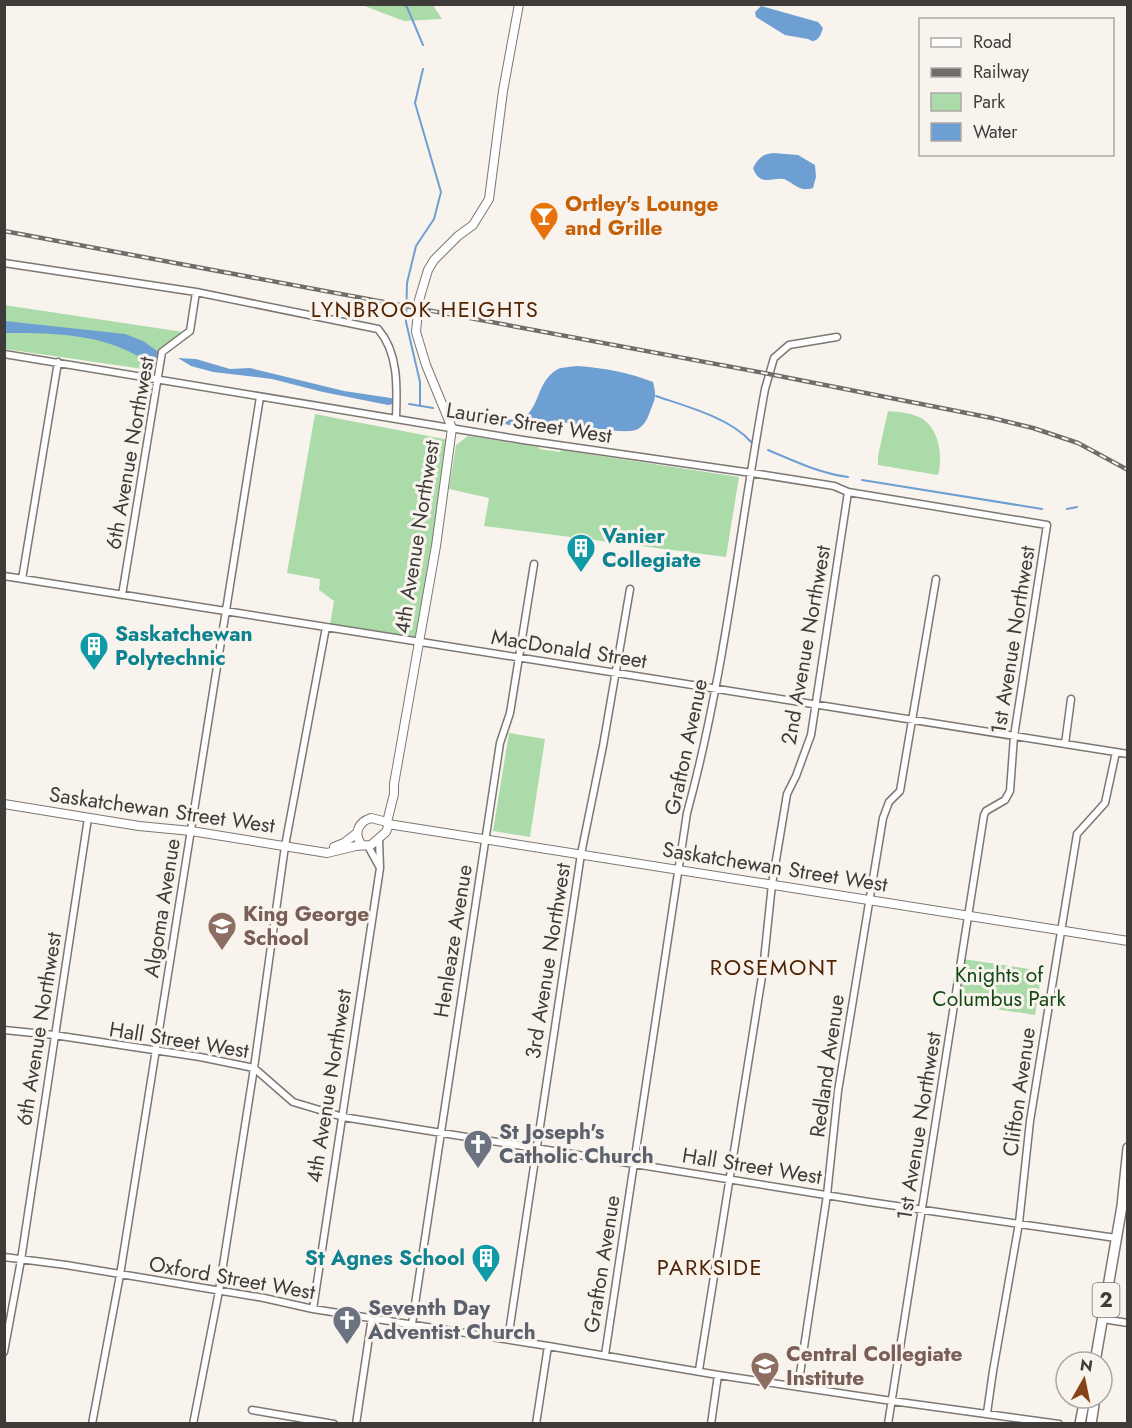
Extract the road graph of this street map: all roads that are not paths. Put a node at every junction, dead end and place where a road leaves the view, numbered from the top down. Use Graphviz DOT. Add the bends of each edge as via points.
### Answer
graph roads {
  1 [pos="519,4"];
  2 [pos="4,263"];
  3 [pos="196,292"];
  4 [pos="837,338"];
  5 [pos="4,354"];
  6 [pos="58,362"];
  7 [pos="157,378"];
  8 [pos="260,397"];
  9 [pos="396,418"];
  10 [pos="452,428"];
  11 [pos="752,472"];
  12 [pos="848,492"];
  13 [pos="1047,525"];
  14 [pos="534,564"];
  15 [pos="4,576"];
  16 [pos="22,579"];
  17 [pos="936,579"];
  18 [pos="630,589"];
  19 [pos="122,595"];
  20 [pos="226,612"];
  21 [pos="326,627"];
  22 [pos="420,642"];
  23 [pos="518,658"];
  24 [pos="615,673"];
  25 [pos="714,689"];
  26 [pos="1071,699"];
  27 [pos="816,705"];
  28 [pos="913,720"];
  29 [pos="1014,736"];
  30 [pos="1065,744"];
  31 [pos="1116,752"];
  32 [pos="1128,754"];
  33 [pos="394,784"];
  34 [pos="4,804"];
  35 [pos="88,818"];
  36 [pos="377,818"];
  37 [pos="387,826"];
  38 [pos="191,831"];
  39 [pos="357,832"];
  40 [pos="379,839"];
  41 [pos="485,839"];
  42 [pos="365,845"];
  43 [pos="285,846"];
  44 [pos="315,850"];
  45 [pos="581,854"];
  46 [pos="380,868"];
  47 [pos="680,870"];
  48 [pos="772,884"];
  49 [pos="869,900"];
  50 [pos="969,915"];
  51 [pos="1061,930"];
  52 [pos="1128,940"];
  53 [pos="4,1030"];
  54 [pos="54,1035"];
  55 [pos="156,1051"];
  56 [pos="254,1068"];
  57 [pos="343,1117"];
  58 [pos="440,1134"];
  59 [pos="537,1148"];
  60 [pos="1128,1148"];
  61 [pos="634,1164"];
  62 [pos="730,1179"];
  63 [pos="827,1195"];
  64 [pos="1125,1206"];
  65 [pos="922,1210"];
  66 [pos="1019,1223"];
  67 [pos="1116,1238"];
  68 [pos="4,1257"];
  69 [pos="21,1260"];
  70 [pos="120,1275"];
  71 [pos="219,1291"];
  72 [pos="313,1309"];
  73 [pos="372,1317"];
  74 [pos="1103,1319"];
  75 [pos="1128,1323"];
  76 [pos="412,1324"];
  77 [pos="508,1339"];
  78 [pos="548,1346"];
  79 [pos="1097,1350"];
  80 [pos="4,1352"];
  81 [pos="605,1355"];
  82 [pos="699,1370"];
  83 [pos="718,1375"];
  84 [pos="798,1387"];
  85 [pos="892,1401"];
  86 [pos="252,1410"];
  87 [pos="987,1413"];
  88 [pos="92,1424"];
  89 [pos="193,1424"];
  90 [pos="334,1424"];
  91 [pos="356,1424"];
  92 [pos="536,1424"];
  93 [pos="711,1424"];
  94 [pos="888,1424"];
  95 [pos="1059,1424"];
  1 -- 10 [label="street, 4th Avenue Northwest" via="489,199 473,225 434,260 418,300 416,332"];
  2 -- 3 [label="street"];
  3 -- 7 [label="street, 6th Avenue Northwest" via="190,331 162,352"];
  3 -- 9 [label="street" via="378,330 387,339 397,377"];
  4 -- 11 [label="street, Grafton Avenue" via="789,345 774,358"];
  5 -- 6 [label="street, Laurier Street West"];
  6 -- 7 [label="street, Laurier Street West"];
  6 -- 16 [label="street"];
  7 -- 8 [label="street, Laurier Street West"];
  7 -- 19 [label="street, 6th Avenue Northwest"];
  8 -- 9 [label="street, Laurier Street West"];
  8 -- 20 [label="street, Algoma Avenue"];
  9 -- 10 [label="street, Laurier Street West"];
  10 -- 11 [label="street, Laurier Street West"];
  10 -- 22 [label="street, 4th Avenue Northwest"];
  11 -- 12 [label="street, Laurier Street West" via="834,486"];
  11 -- 25 [label="street, Grafton Avenue"];
  12 -- 13 [label="street, Laurier Street West"];
  12 -- 27 [label="street, 2nd Avenue Northwest"];
  13 -- 29 [label="street, 1st Avenue Northwest"];
  14 -- 23 [label="street, Henleaze Avenue"];
  15 -- 16 [label="street, MacDonald Street"];
  16 -- 19 [label="street, MacDonald Street"];
  17 -- 28 [label="street, Redland Avenue"];
  18 -- 24 [label="street, 3rd Avenue Northwest"];
  19 -- 20 [label="street, MacDonald Street"];
  20 -- 21 [label="street, MacDonald Street"];
  20 -- 38 [label="street, Algoma Avenue"];
  21 -- 22 [label="street, MacDonald Street"];
  21 -- 43 [label="street"];
  22 -- 23 [label="street, MacDonald Street"];
  22 -- 33 [label="street, 4th Avenue Northwest"];
  23 -- 24 [label="street, MacDonald Street"];
  23 -- 41 [label="street, Henleaze Avenue"];
  24 -- 25 [label="street, MacDonald Street"];
  24 -- 45 [label="street, 3rd Avenue Northwest"];
  25 -- 27 [label="street, MacDonald Street"];
  25 -- 47 [label="street, Grafton Avenue" via="702,760 687,813"];
  26 -- 30 [label="street"];
  27 -- 28 [label="street, MacDonald Street"];
  27 -- 48 [label="street, 2nd Avenue Northwest" via="811,735 787,794"];
  28 -- 29 [label="street, MacDonald Street"];
  28 -- 49 [label="street, Redland Avenue" via="900,791 889,802 883,818"];
  29 -- 30 [label="street, MacDonald Street"];
  29 -- 50 [label="street, 1st Avenue Northwest" via="1010,791 1005,800 984,815"];
  30 -- 31 [label="street, MacDonald Street"];
  31 -- 32 [label="street, MacDonald Street"];
  31 -- 51 [label="street, Clifton Avenue" via="1105,803 1077,834"];
  33 -- 36 [label="street, 4th Avenue Northwest" via="385,809"];
  33 -- 37 [label="street, 4th Avenue Northwest"];
  34 -- 35 [label="street, Saskatchewan Street West"];
  35 -- 38 [label="street, Saskatchewan Street West"];
  35 -- 54 [label="street, 6th Avenue Northwest"];
  36 -- 37 [label="street"];
  36 -- 39 [label="street" via="366,819"];
  37 -- 40 [label="street"];
  37 -- 41 [label="street, Saskatchewan Street West"];
  38 -- 43 [label="street, Saskatchewan Street West"];
  38 -- 55 [label="street, Algoma Avenue"];
  39 -- 42 [label="street" via="357,838"];
  39 -- 44 [label="street, Saskatchewan Street West" via="335,847"];
  40 -- 42 [label="street"];
  40 -- 46 [label="street, 4th Avenue Northwest"];
  41 -- 45 [label="street, Saskatchewan Street West"];
  41 -- 58 [label="street, Henleaze Avenue"];
  42 -- 44 [label="street, Saskatchewan Street West" via="334,852"];
  42 -- 46 [label="street"];
  43 -- 44 [label="street, Saskatchewan Street West"];
  43 -- 56 [label="street"];
  45 -- 47 [label="street, Saskatchewan Street West"];
  45 -- 59 [label="street, 3rd Avenue Northwest"];
  46 -- 57 [label="street, 4th Avenue Northwest"];
  47 -- 48 [label="street, Saskatchewan Street West"];
  47 -- 61 [label="street, Grafton Avenue"];
  48 -- 49 [label="street, Saskatchewan Street West"];
  48 -- 62 [label="street, 2nd Avenue Northwest" via="763,970"];
  49 -- 50 [label="street, Saskatchewan Street West"];
  49 -- 63 [label="street, Redland Avenue" via="838,1091"];
  50 -- 51 [label="street, Saskatchewan Street West"];
  50 -- 65 [label="street, 1st Avenue Northwest"];
  51 -- 52 [label="street, Saskatchewan Street West"];
  51 -- 66 [label="street, Clifton Avenue" via="1030,1121"];
  53 -- 54 [label="street, Hall Street West"];
  54 -- 55 [label="street, Hall Street West"];
  54 -- 69 [label="street, 6th Avenue Northwest"];
  55 -- 56 [label="street, Hall Street West"];
  55 -- 70 [label="street, Algoma Avenue"];
  56 -- 57 [label="street, Hall Street West" via="293,1102"];
  56 -- 71 [label="street"];
  57 -- 58 [label="street, Hall Street West"];
  57 -- 72 [label="street, 4th Avenue Northwest"];
  58 -- 59 [label="street, Hall Street West"];
  58 -- 76 [label="street, Henleaze Avenue"];
  59 -- 61 [label="street, Hall Street West"];
  59 -- 77 [label="street, 3rd Avenue Northwest"];
  60 -- 64 [label="main road, 2"];
  61 -- 62 [label="street, Hall Street West"];
  61 -- 81 [label="street, Grafton Avenue"];
  62 -- 63 [label="street, Hall Street West"];
  62 -- 82 [label="street, 2nd Avenue Northwest"];
  63 -- 65 [label="street, Hall Street West"];
  63 -- 84 [label="street, Redland Avenue"];
  64 -- 67 [label="main road, 2"];
  65 -- 66 [label="street, Hall Street West"];
  65 -- 85 [label="street, 1st Avenue Northwest"];
  66 -- 67 [label="street, Hall Street West"];
  66 -- 87 [label="street, Clifton Avenue"];
  67 -- 74 [label="main road, 2"];
  68 -- 69 [label="street, Oxford Street West"];
  69 -- 70 [label="street, Oxford Street West"];
  69 -- 80 [label="street, 6th Avenue Northwest"];
  70 -- 71 [label="street, Oxford Street West"];
  70 -- 88 [label="street, Algoma Avenue"];
  71 -- 72 [label="street, Oxford Street West"];
  71 -- 89 [label="street"];
  72 -- 73 [label="street, Oxford Street West"];
  73 -- 76 [label="street, Oxford Street West"];
  73 -- 91 [label="street"];
  74 -- 75 [label="street"];
  74 -- 79 [label="main road, 2"];
  76 -- 77 [label="street, Oxford Street West"];
  77 -- 78 [label="street, Oxford Street West"];
  78 -- 81 [label="street, Oxford Street West"];
  78 -- 92 [label="street"];
  81 -- 82 [label="street, Oxford Street West"];
  82 -- 83 [label="street, Oxford Street West"];
  83 -- 84 [label="street, Oxford Street West"];
  83 -- 93 [label="street"];
  84 -- 85 [label="street, Oxford Street West"];
  85 -- 87 [label="street, Oxford Street West"];
  85 -- 94 [label="street, 1st Avenue Northwest"];
  86 -- 90 [label="street"];
  87 -- 95 [label="street, Oxford Street West"];
}
